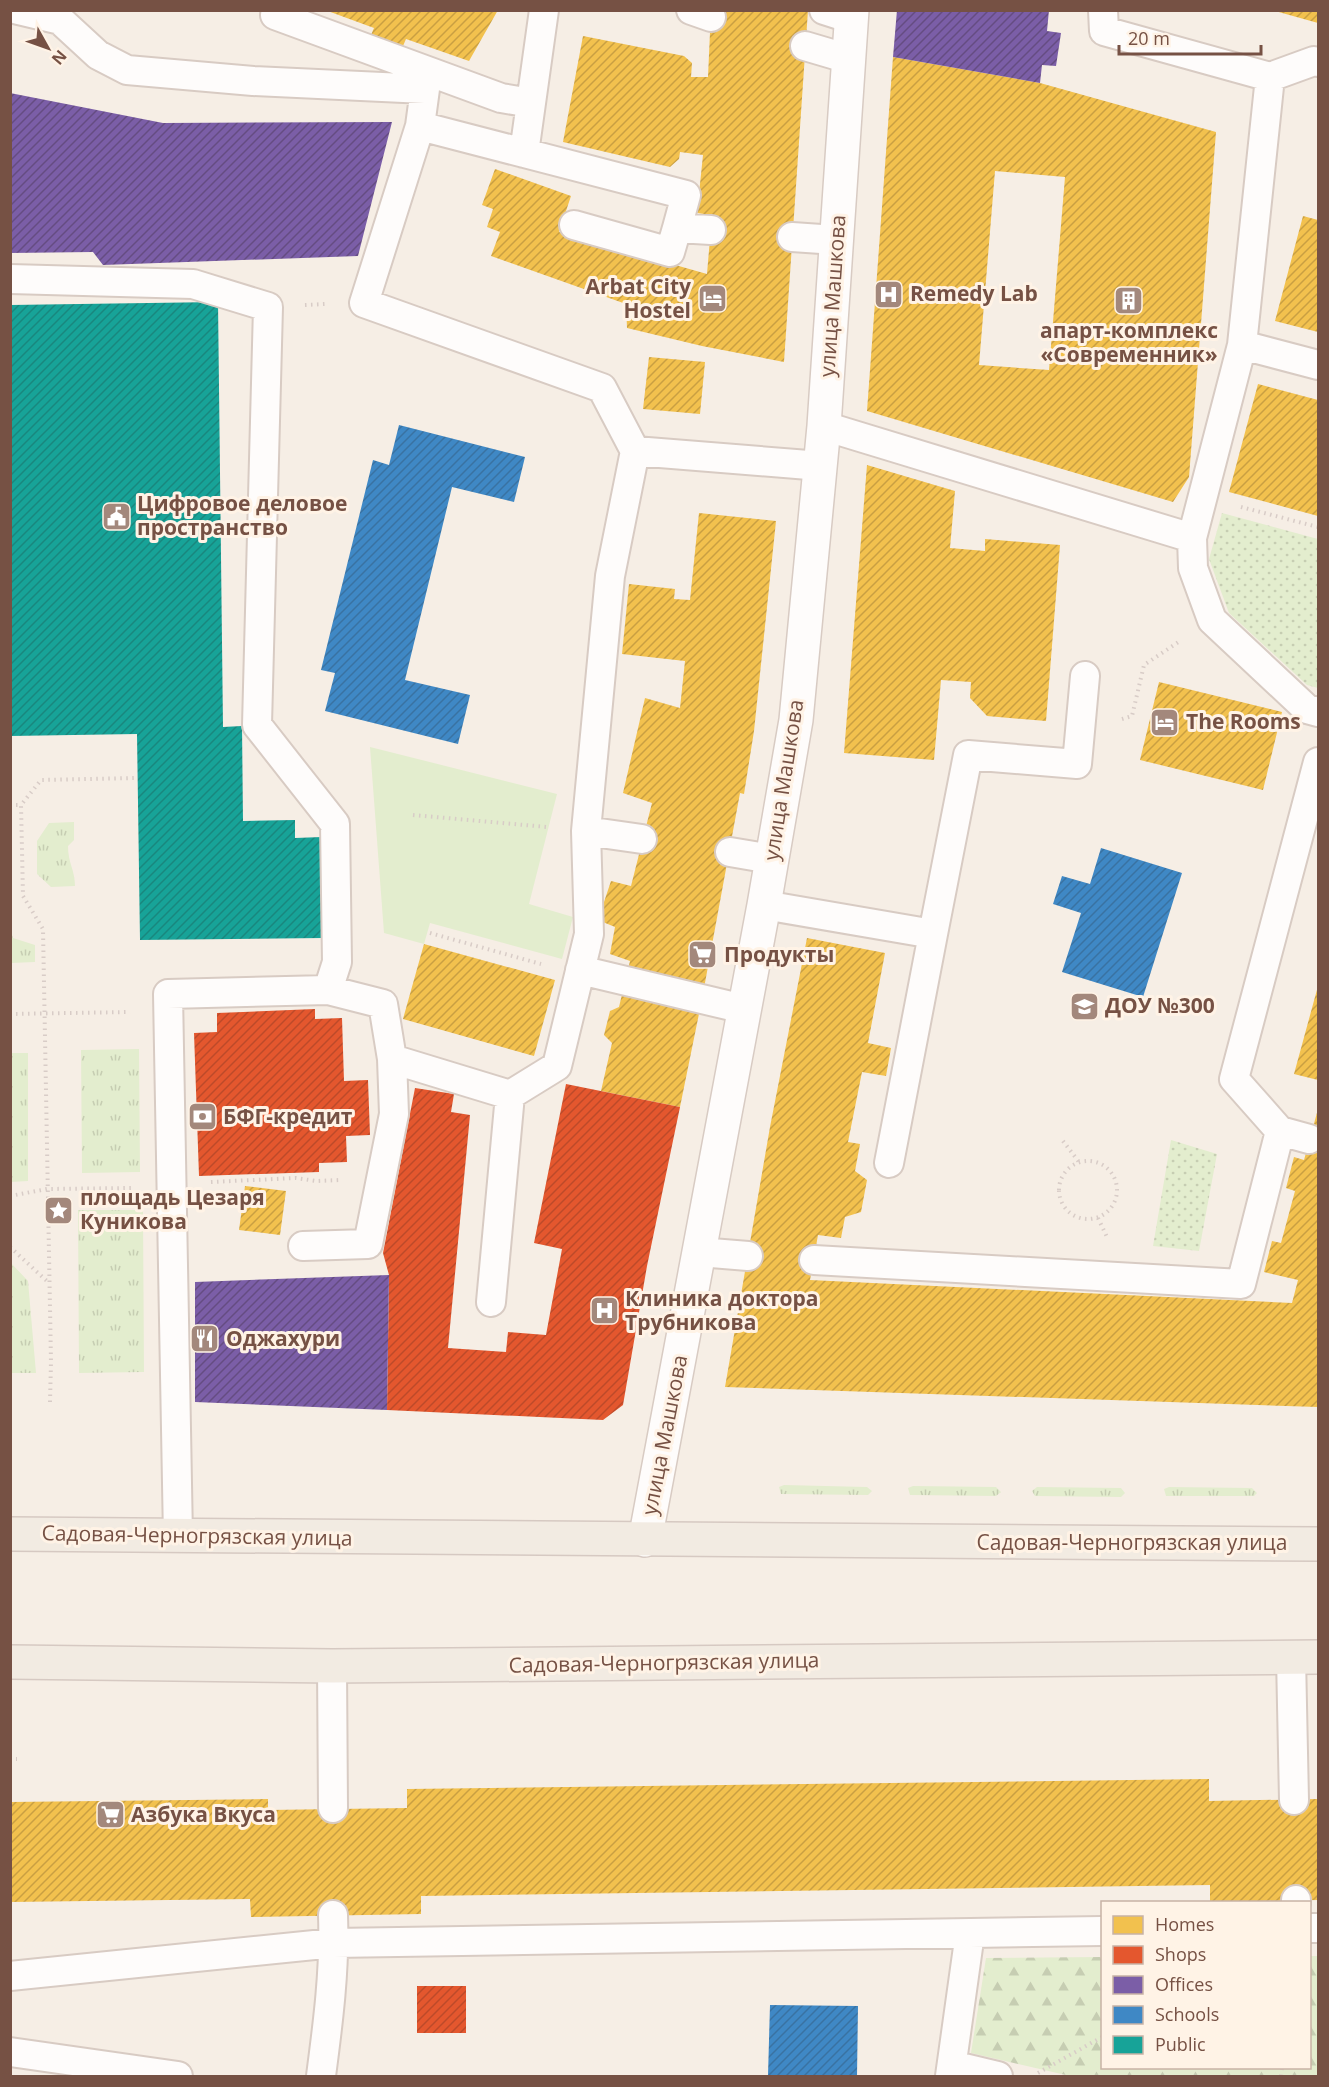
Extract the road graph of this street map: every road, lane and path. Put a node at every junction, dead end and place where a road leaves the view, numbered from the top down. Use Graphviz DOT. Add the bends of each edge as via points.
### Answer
graph roads {
  1 [pos="18,10"];
  2 [pos="277,10"];
  3 [pos="544,10"];
  4 [pos="1103,10"];
  5 [pos="843,13"];
  6 [pos="806,46"];
  7 [pos="849,59"];
  8 [pos="1318,62"];
  9 [pos="1270,77"];
  10 [pos="531,103"];
  11 [pos="420,126"];
  12 [pos="524,153"];
  13 [pos="574,225"];
  14 [pos="677,228"];
  15 [pos="711,230"];
  16 [pos="792,237"];
  17 [pos="836,240"];
  18 [pos="10,279"];
  19 [pos="364,303"];
  20 [pos="268,307"];
  21 [pos="1242,345"];
  22 [pos="1318,365"];
  23 [pos="824,426"];
  24 [pos="635,451"];
  25 [pos="821,466"];
  26 [pos="1238,506"];
  27 [pos="1318,527"];
  28 [pos="1192,538"];
  29 [pos="1144,665"];
  30 [pos="1085,676"];
  31 [pos="1140,681"];
  32 [pos="1318,712"];
  33 [pos="1318,762"];
  34 [pos="137,778"];
  35 [pos="10,805"];
  36 [pos="21,805"];
  37 [pos="413,815"];
  38 [pos="586,831"];
  39 [pos="642,839"];
  40 [pos="730,852"];
  41 [pos="771,859"];
  42 [pos="764,905"];
  43 [pos="430,933"];
  44 [pos="933,934"];
  45 [pos="580,969"];
  46 [pos="328,990"];
  47 [pos="744,1009"];
  48 [pos="170,1011"];
  49 [pos="44,1013"];
  50 [pos="10,1014"];
  51 [pos="392,1059"];
  52 [pos="510,1095"];
  53 [pos="1280,1131"];
  54 [pos="1310,1139"];
  55 [pos="1063,1141"];
  56 [pos="1079,1162"];
  57 [pos="889,1163"];
  58 [pos="381,1179"];
  59 [pos="172,1187"];
  60 [pos="47,1189"];
  61 [pos="10,1196"];
  62 [pos="1098,1218"];
  63 [pos="303,1246"];
  64 [pos="1111,1246"];
  65 [pos="10,1247"];
  66 [pos="699,1252"];
  67 [pos="748,1256"];
  68 [pos="814,1260"];
  69 [pos="49,1283"];
  70 [pos="491,1302"];
  71 [pos="50,1402"];
  72 [pos="10,1534"];
  73 [pos="178,1537"];
  74 [pos="645,1540"];
  75 [pos="1318,1544"];
  76 [pos="1305,1657"];
  77 [pos="10,1662"];
  78 [pos="332,1666"];
  79 [pos="10,1759"];
  80 [pos="17,1759"];
  81 [pos="1294,1800"];
  82 [pos="333,1808"];
  83 [pos="334,1929"];
  84 [pos="1101,1931"];
  85 [pos="970,1933"];
  86 [pos="10,1976"];
  87 [pos="1101,2038"];
  88 [pos="10,2052"];
  89 [pos="951,2071"];
  90 [pos="133,2073"];
  91 [pos="178,2076"];
  92 [pos="321,2076"];
  93 [pos="998,2076"];
  94 [pos="1032,2076"];
  1 -- 11 [label="lane" via="60,20 98,55 127,70 425,89"];
  2 -- 10 [label="lane" via="275,15 479,90"];
  3 -- 10 [label="lane"];
  4 -- 9 [label="lane" via="1104,31"];
  5 -- 7 [label="street, улица Машкова"];
  6 -- 7 [label="lane"];
  7 -- 17 [label="street, улица Машкова"];
  8 -- 9 [label="lane"];
  9 -- 21 [label="lane"];
  10 -- 12 [label="lane"];
  11 -- 12 [label="lane"];
  11 -- 19 [label="lane"];
  12 -- 14 [label="lane" via="686,195"];
  13 -- 14 [label="lane" via="670,252"];
  14 -- 15 [label="lane"];
  16 -- 17 [label="lane"];
  17 -- 23 [label="street, улица Машкова"];
  18 -- 20 [label="lane" via="193,284"];
  19 -- 20 [label="path"];
  19 -- 24 [label="lane" via="602,388"];
  20 -- 46 [label="lane" via="256,725 335,824 337,962"];
  21 -- 22 [label="lane"];
  21 -- 28 [label="lane"];
  23 -- 25 [label="street, улица Машкова"];
  23 -- 28 [label="lane"];
  24 -- 25 [label="lane"];
  24 -- 38 [label="lane" via="610,576"];
  25 -- 41 [label="street, улица Машкова" via="795,720"];
  26 -- 27 [label="path"];
  28 -- 32 [label="lane" via="1193,568 1212,620 1307,709"];
  29 -- 31 [label="path"];
  30 -- 44 [label="lane" via="1077,764 968,755"];
  33 -- 53 [label="lane" via="1234,1079"];
  34 -- 36 [label="path" via="42,780"];
  35 -- 36 [label="path"];
  36 -- 49 [label="path" via="22,896 43,929"];
  37 -- 38 [label="path"];
  38 -- 39 [label="lane"];
  38 -- 45 [label="lane" via="589,934"];
  40 -- 41 [label="lane"];
  41 -- 42 [label="street, улица Машкова"];
  42 -- 44 [label="lane"];
  42 -- 47 [label="street, улица Машкова"];
  43 -- 45 [label="path" via="559,969"];
  44 -- 57 [label="lane"];
  45 -- 47 [label="lane"];
  45 -- 52 [label="lane" via="557,1066"];
  46 -- 48 [label="lane" via="168,994"];
  46 -- 51 [label="lane" via="383,1004"];
  47 -- 66 [label="street, улица Машкова"];
  48 -- 49 [label="path"];
  48 -- 59 [label="lane"];
  49 -- 50 [label="path"];
  49 -- 60 [label="path"];
  51 -- 52 [label="lane"];
  51 -- 58 [label="lane" via="394,1114"];
  52 -- 70 [label="lane"];
  53 -- 54 [label="lane"];
  53 -- 68 [label="lane" via="1241,1284"];
  55 -- 56 [label="path"];
  56 -- 62 [label="path" via="1092,1160 1114,1174 1116,1200"];
  56 -- 62 [label="path" via="1067,1168 1058,1193 1072,1215 1084,1220"];
  58 -- 59 [label="path" via="296,1178"];
  58 -- 63 [label="lane" via="368,1244"];
  59 -- 60 [label="path"];
  59 -- 73 [label="lane"];
  60 -- 61 [label="path"];
  60 -- 69 [label="path"];
  62 -- 64 [label="path"];
  65 -- 69 [label="path"];
  66 -- 67 [label="lane"];
  66 -- 74 [label="street, улица Машкова"];
  69 -- 71 [label="path"];
  72 -- 73 [label="main road, Садовая-Черногрязская улица"];
  73 -- 74 [label="main road, Садовая-Черногрязская улица"];
  74 -- 75 [label="main road, Садовая-Черногрязская улица"];
  76 -- 78 [label="main road, Садовая-Черногрязская улица"];
  76 -- 81 [label="lane"];
  77 -- 78 [label="main road, Садовая-Черногрязская улица"];
  78 -- 82 [label="lane"];
  79 -- 80 [label="path"];
  83 -- 85 [label="lane"];
  83 -- 86 [label="lane"];
  83 -- 92 [label="lane"];
  84 -- 85 [label="lane"];
  85 -- 89 [label="lane"];
  87 -- 94 [label="path"];
  88 -- 90 [label="lane"];
  89 -- 93 [label="lane"];
  90 -- 91 [label="lane"];
}
